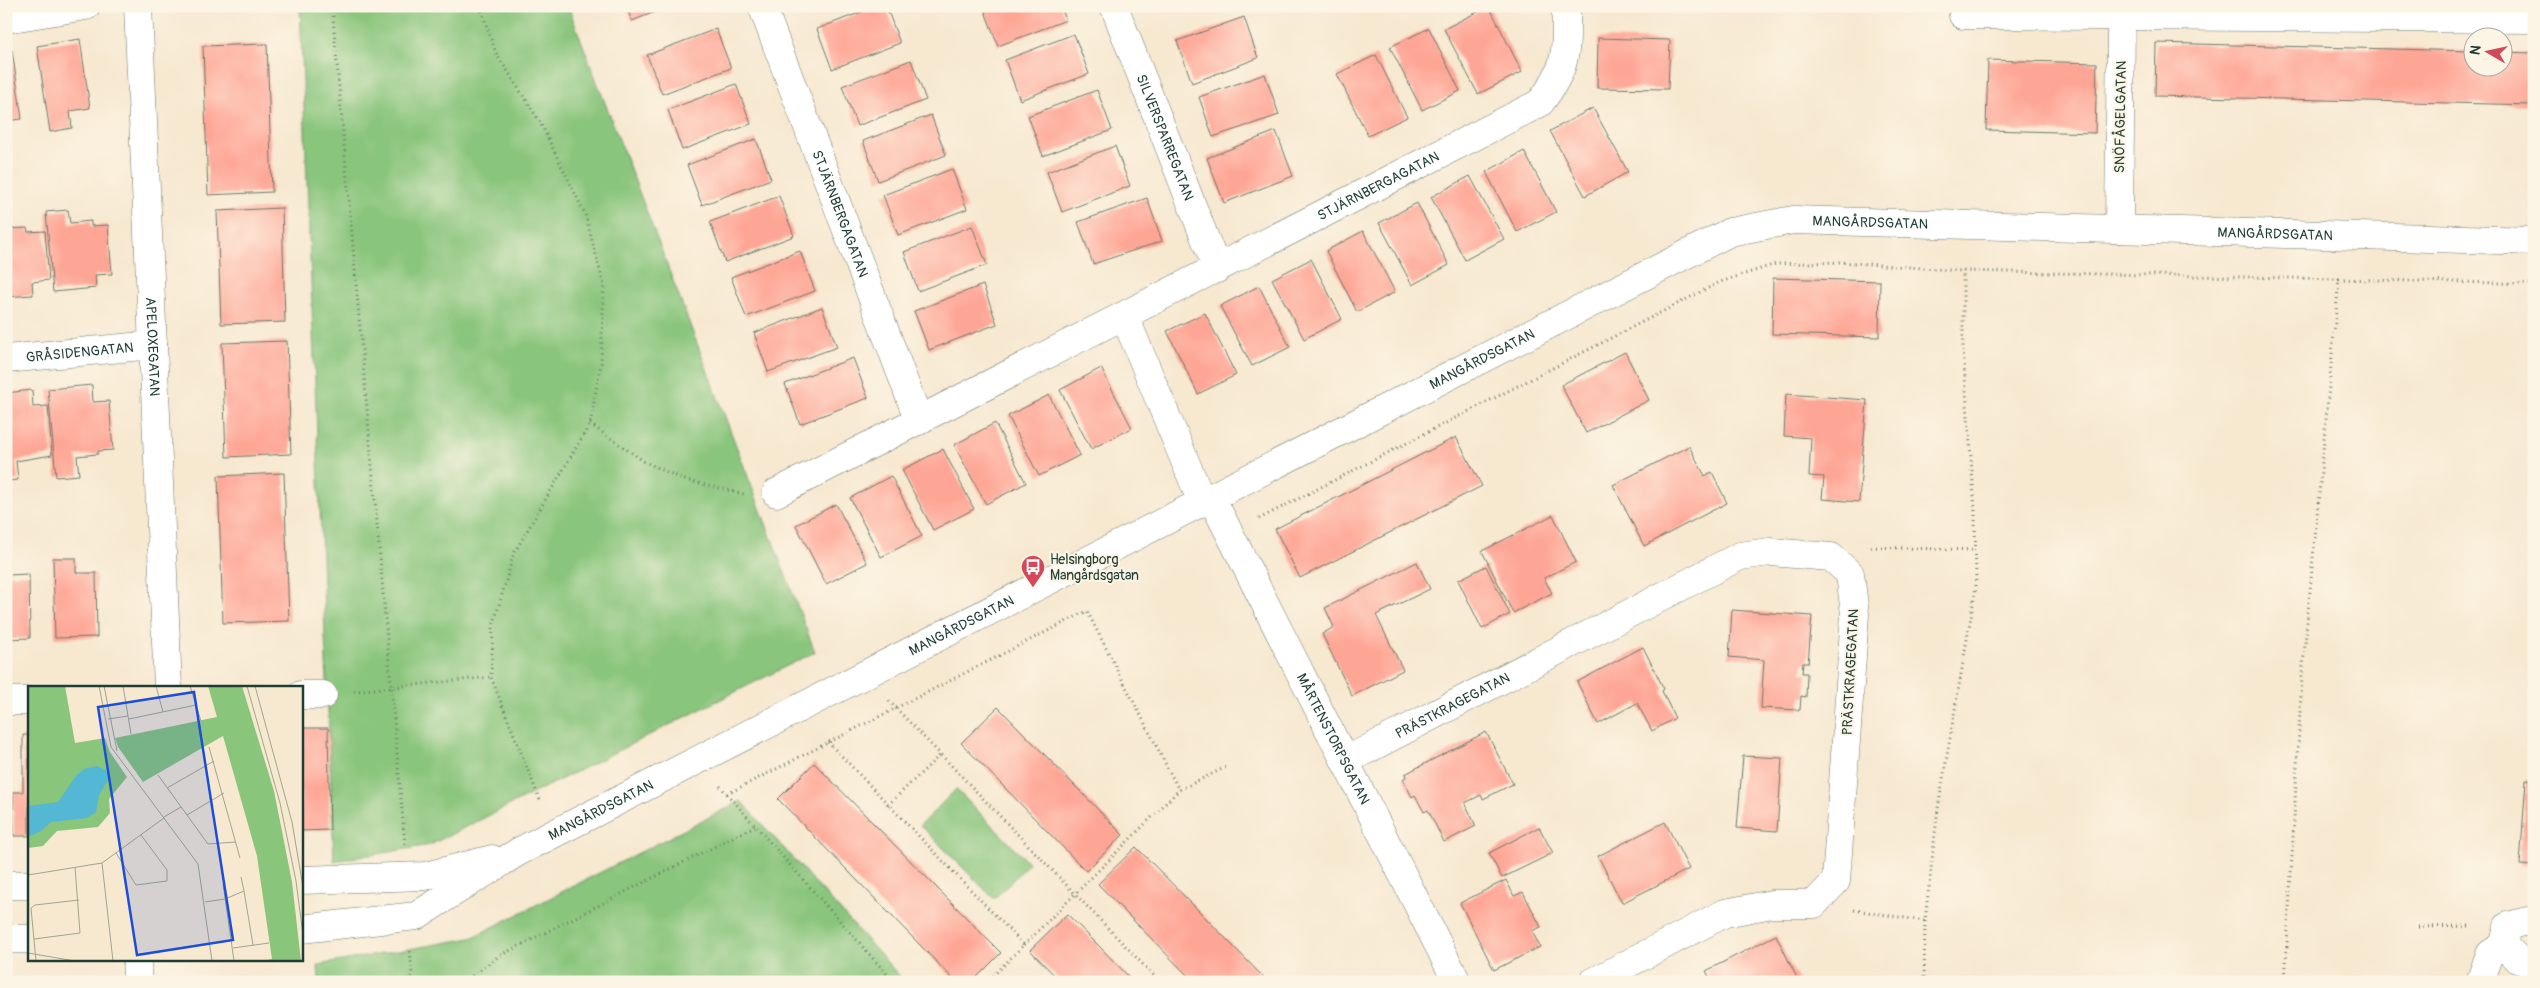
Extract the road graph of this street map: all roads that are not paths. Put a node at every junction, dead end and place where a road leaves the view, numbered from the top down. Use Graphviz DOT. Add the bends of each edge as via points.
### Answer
graph roads {
  1 [pos="86,6"];
  2 [pos="138,6"];
  3 [pos="762,6"];
  4 [pos="1114,6"];
  5 [pos="1566,6"];
  6 [pos="2120,11"];
  7 [pos="1963,15"];
  8 [pos="6,19"];
  9 [pos="2534,19"];
  10 [pos="2119,229"];
  11 [pos="2534,241"];
  12 [pos="1217,269"];
  13 [pos="1125,317"];
  14 [pos="153,345"];
  15 [pos="6,359"];
  16 [pos="919,421"];
  17 [pos="776,493"];
  18 [pos="1206,500"];
  19 [pos="168,686"];
  20 [pos="6,701"];
  21 [pos="28,701"];
  22 [pos="1345,761"];
  23 [pos="518,852"];
  24 [pos="302,880"];
  25 [pos="6,885"];
  26 [pos="28,885"];
  27 [pos="302,929"];
  28 [pos="2515,931"];
  29 [pos="6,939"];
  30 [pos="28,939"];
  31 [pos="137,960"];
  32 [pos="2534,966"];
  33 [pos="137,982"];
  34 [pos="1457,982"];
  35 [pos="1593,982"];
  36 [pos="2480,982"];
  1 -- 8 [label="street"];
  2 -- 14 [label="street, APELOXEGATAN"];
  3 -- 16 [label="street, STJÄRNBERGAGATAN"];
  4 -- 12 [label="street, SILVERSPARREGATAN"];
  5 -- 12 [label="street, STJÄRNBERGAGATAN" via="1566,53 1556,81 1540,103"];
  6 -- 7 [label="street"];
  6 -- 9 [label="street"];
  6 -- 10 [label="street, SNÖFÅGELGATAN"];
  10 -- 11 [label="street, MANGÅRDSGATAN"];
  10 -- 18 [label="street, MANGÅRDSGATAN" via="1793,220 1730,232"];
  12 -- 13 [label="street, STJÄRNBERGAGATAN"];
  13 -- 16 [label="street, STJÄRNBERGAGATAN"];
  13 -- 18 [label="street"];
  14 -- 15 [label="street, GRÅSIDENGATAN"];
  14 -- 19 [label="street, APELOXEGATAN"];
  16 -- 17 [label="street, STJÄRNBERGAGATAN"];
  18 -- 22 [label="street, MÅRTENSTORPSGATAN" via="1230,535"];
  18 -- 23 [label="street, MANGÅRDSGATAN"];
  20 -- 21 [label="street"];
  22 -- 34 [label="street, MÅRTENSTORPSGATAN"];
  22 -- 35 [label="street, PRÄSTKRAGEGATAN" via="1740,556 1770,552 1832,557 1850,574 1855,614 1836,881 1814,904 1772,904 1725,913"];
  23 -- 24 [label="street, MANGÅRDSGATAN" via="425,876"];
  23 -- 27 [label="street, MANGÅRDSGATAN" via="416,916"];
  25 -- 26 [label="street"];
  28 -- 32 [label="street" via="2518,959"];
  28 -- 36 [label="street" via="2490,954"];
  29 -- 30 [label="street"];
  31 -- 33 [label="street"];
}
